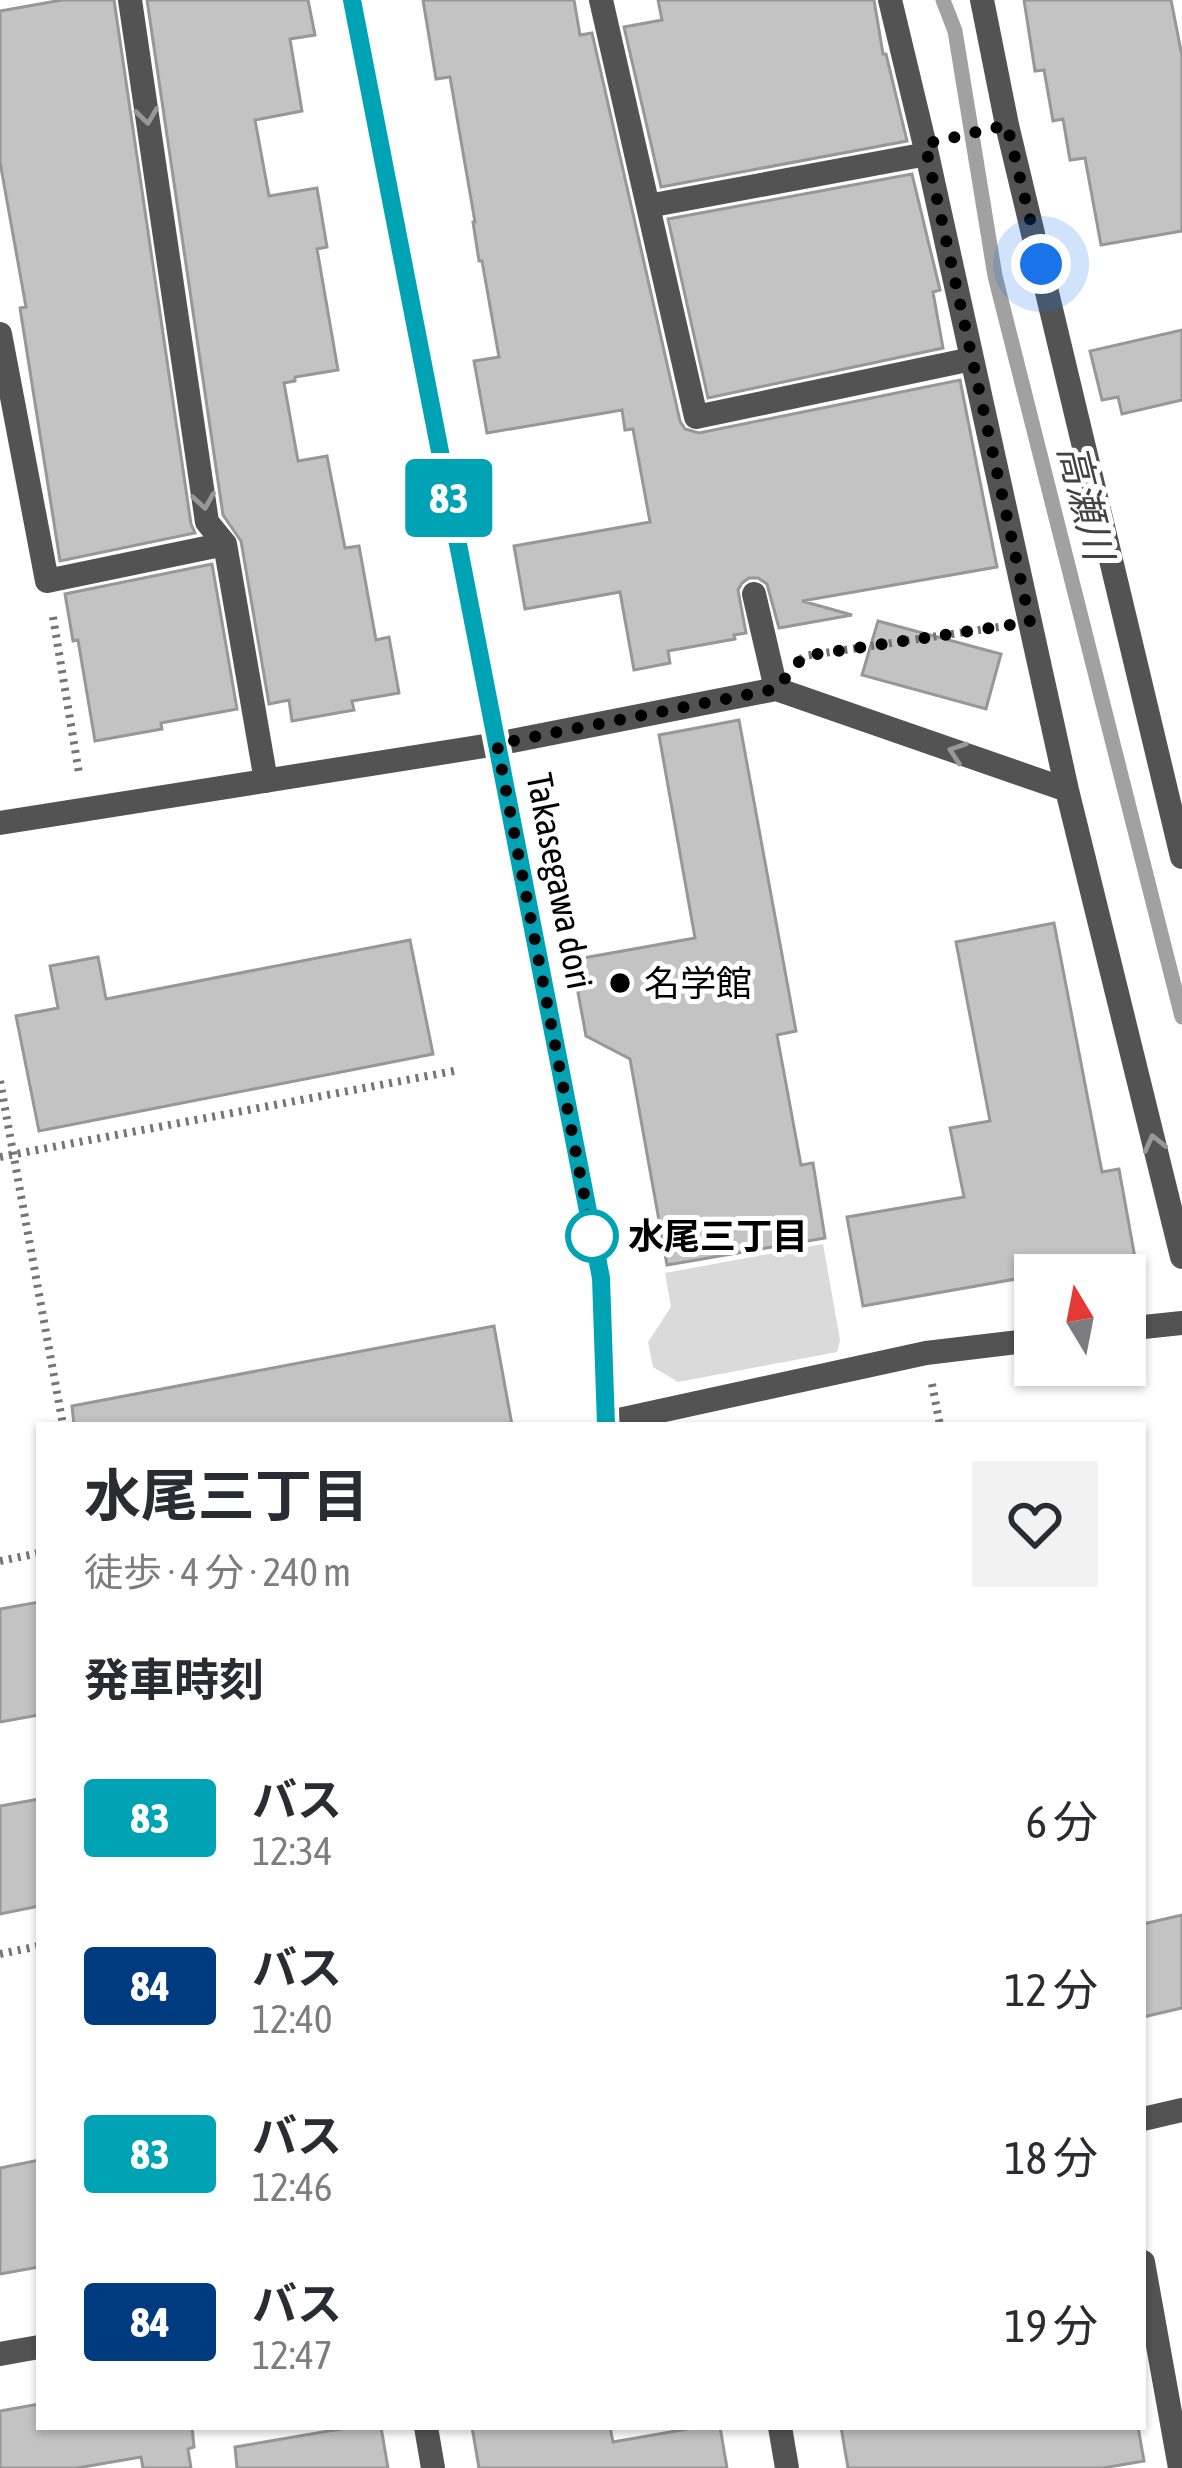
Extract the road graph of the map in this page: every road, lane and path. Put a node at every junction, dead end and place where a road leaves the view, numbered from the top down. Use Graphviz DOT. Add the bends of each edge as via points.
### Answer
graph roads {
  1 [pos="130,0"];
  2 [pos="352,0"];
  3 [pos="601,0"];
  4 [pos="890,0"];
  5 [pos="982,0"];
  6 [pos="927,154"];
  7 [pos="648,206"];
  8 [pos="0,334"];
  9 [pos="972,359"];
  10 [pos="226,544"];
  11 [pos="47,580"];
  12 [pos="754,594"];
  13 [pos="1030,622"];
  14 [pos="776,689"];
  15 [pos="497,744"];
  16 [pos="266,781"];
  17 [pos="1067,790"];
  18 [pos="86,810"];
  19 [pos="0,823"];
  20 [pos="1182,857"];
  21 [pos="459,1070"];
  22 [pos="0,1081"];
  23 [pos="13,1155"];
  24 [pos="0,1157"];
  25 [pos="1182,1257"];
  26 [pos="1182,1323"];
  27 [pos="1146,1327"];
  28 [pos="1014,1343"];
  29 [pos="62,1422"];
  30 [pos="606,1422"];
  31 [pos="615,1422"];
  32 [pos="36,1554"];
  33 [pos="0,1562"];
  34 [pos="36,1947"];
  35 [pos="0,1954"];
  36 [pos="1182,2110"];
  37 [pos="1146,2118"];
  38 [pos="1146,2279"];
  39 [pos="36,2348"];
  40 [pos="0,2354"];
  41 [pos="427,2430"];
  42 [pos="781,2430"];
  43 [pos="433,2468"];
  44 [pos="787,2468"];
  45 [pos="1180,2468"];
  1 -- 10 [label="street, one-way" via="207,522"];
  2 -- 15 [label="street, Takasegawa dori"];
  3 -- 7 [label="street"];
  4 -- 6 [label="street"];
  5 -- 20 [label="street"];
  6 -- 7 [label="street"];
  6 -- 9 [label="street"];
  7 -- 9 [label="street" via="696,417"];
  8 -- 11 [label="street"];
  9 -- 13 [label="street"];
  10 -- 11 [label="street"];
  10 -- 16 [label="street"];
  11 -- 18 [label="path"];
  12 -- 14 [label="street"];
  13 -- 14 [label="path" via="804,656"];
  13 -- 17 [label="street"];
  14 -- 15 [label="street"];
  17 -- 14 [label="street, one-way"];
  15 -- 16 [label="street"];
  15 -- 30 [label="street, Takasegawa dori" via="601,1278"];
  16 -- 18 [label="street"];
  25 -- 17 [label="street, one-way"];
  18 -- 19 [label="street"];
  21 -- 23 [label="path"];
  22 -- 23 [label="path"];
  23 -- 24 [label="path"];
  23 -- 29 [label="path"];
  26 -- 27 [label="street"];
  28 -- 31 [label="street" via="926,1353"];
  32 -- 33 [label="path"];
  34 -- 35 [label="path"];
  36 -- 37 [label="street"];
  38 -- 45 [label="street"];
  39 -- 40 [label="street"];
  41 -- 43 [label="street"];
  42 -- 44 [label="street"];
}
